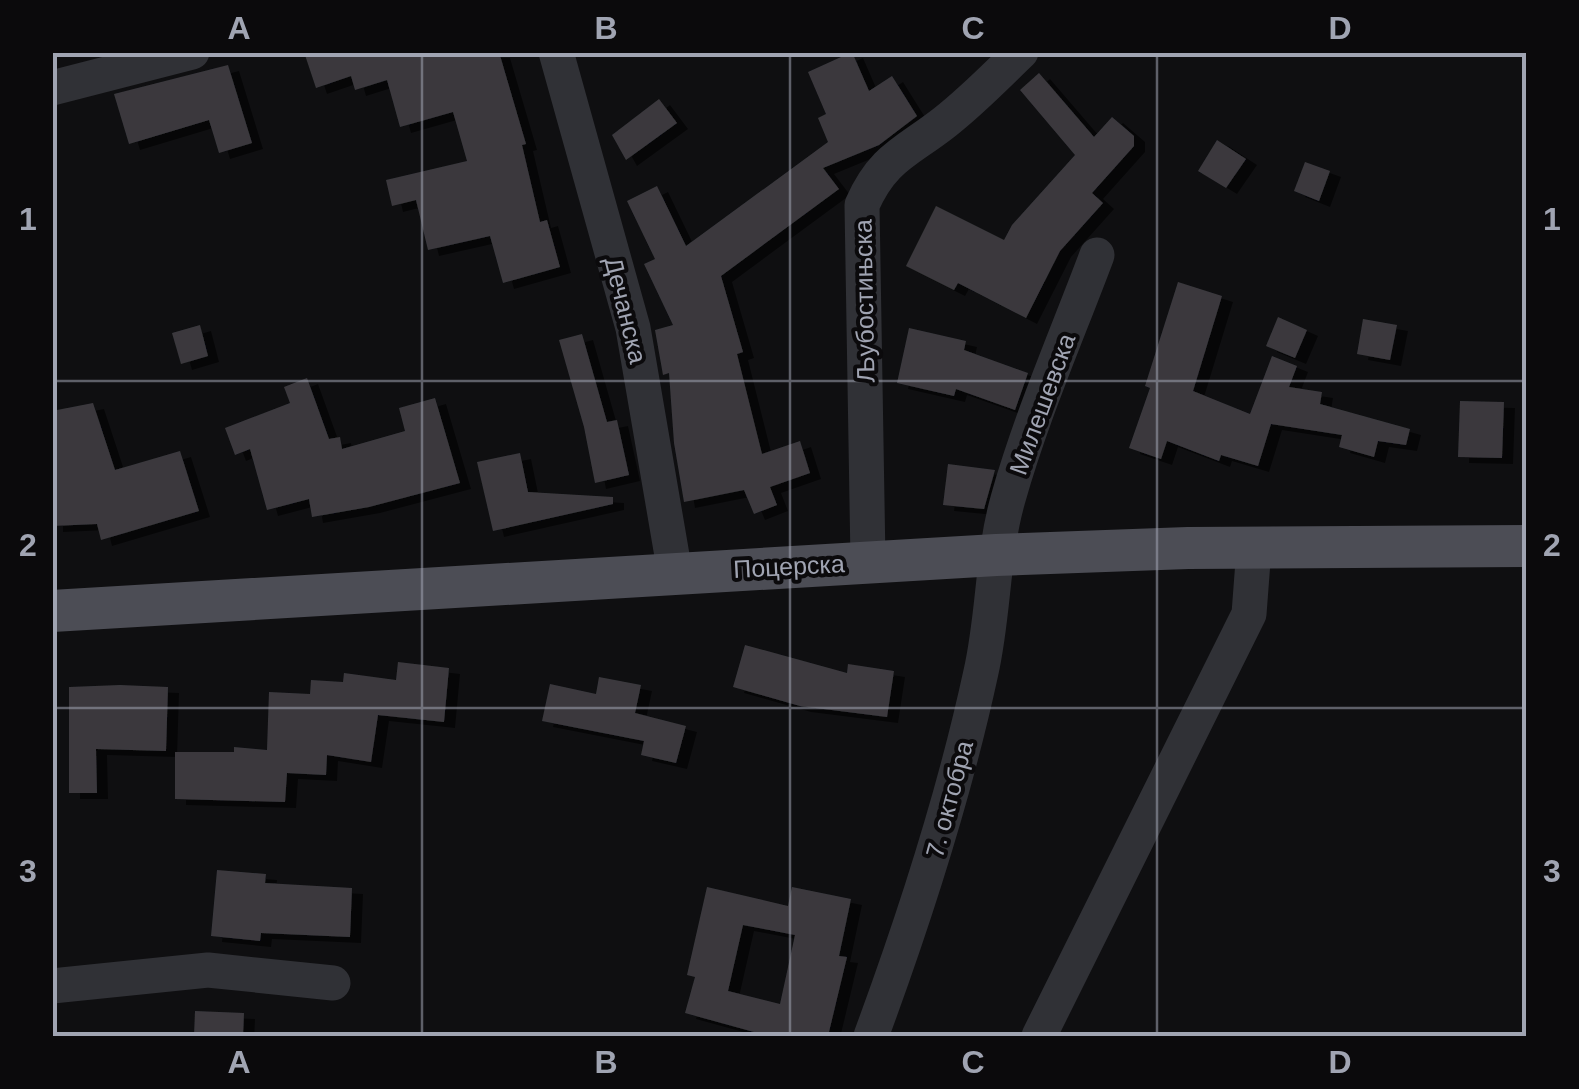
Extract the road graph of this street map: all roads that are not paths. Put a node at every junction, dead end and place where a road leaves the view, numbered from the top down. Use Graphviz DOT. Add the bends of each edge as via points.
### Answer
graph roads {
  1 [pos="192,52"];
  2 [pos="556,52"];
  3 [pos="1021,52"];
  4 [pos="52,88"];
  5 [pos="1097,256"];
  6 [pos="1526,546"];
  7 [pos="1254,548"];
  8 [pos="996,555"];
  9 [pos="868,561"];
  10 [pos="676,572"];
  11 [pos="52,611"];
  12 [pos="333,983"];
  13 [pos="52,986"];
  14 [pos="871,1036"];
  15 [pos="1039,1036"];
  1 -- 4 [label="street"];
  2 -- 10 [label="street, Дечанска" via="633,328"];
  3 -- 9 [label="street, Љубостињска" via="946,122 894,158 874,178 862,205"];
  5 -- 8 [label="street, Милешевска" via="1008,499"];
  6 -- 7 [label="main road, Поцерска"];
  7 -- 8 [label="main road, Поцерска"];
  7 -- 15 [label="street" via="1249,614"];
  8 -- 9 [label="main road, Поцерска"];
  8 -- 14 [label="street, 7. октобра" via="982,669 954,782"];
  9 -- 10 [label="main road, Поцерска"];
  10 -- 11 [label="main road, Поцерска"];
  12 -- 13 [label="street" via="208,970"];
}
